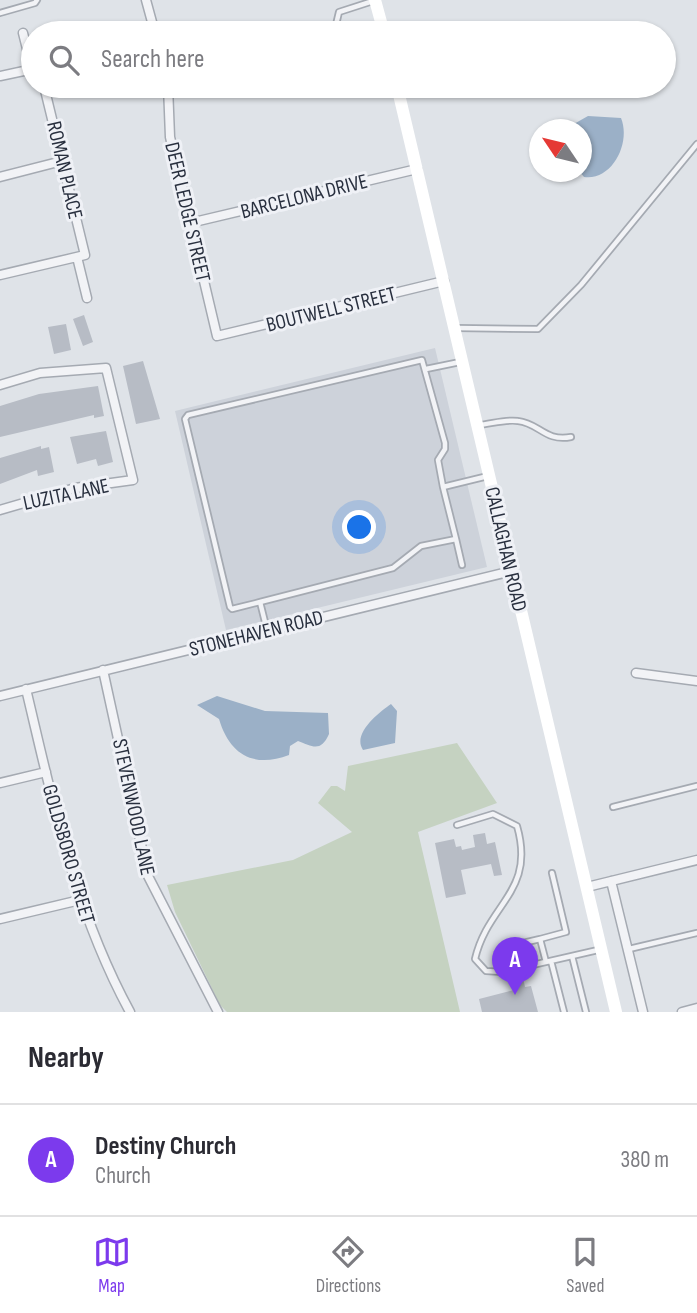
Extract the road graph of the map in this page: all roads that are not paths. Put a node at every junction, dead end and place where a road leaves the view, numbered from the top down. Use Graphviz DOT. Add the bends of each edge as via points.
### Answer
graph roads {
  1 [pos="37,0"];
  2 [pos="146,0"];
  3 [pos="375,0"];
  4 [pos="0,13"];
  5 [pos="152,21"];
  6 [pos="337,21"];
  7 [pos="380,21"];
  8 [pos="21,72"];
  9 [pos="0,76"];
  10 [pos="47,98"];
  11 [pos="168,98"];
  12 [pos="400,98"];
  13 [pos="697,144"];
  14 [pos="62,162"];
  15 [pos="417,169"];
  16 [pos="0,177"];
  17 [pos="190,223"];
  18 [pos="81,256"];
  19 [pos="0,275"];
  20 [pos="444,281"];
  21 [pos="87,298"];
  22 [pos="455,328"];
  23 [pos="217,337"];
  24 [pos="463,361"];
  25 [pos="426,369"];
  26 [pos="0,386"];
  27 [pos="477,425"];
  28 [pos="571,437"];
  29 [pos="489,476"];
  30 [pos="443,487"];
  31 [pos="0,510"];
  32 [pos="456,538"];
  33 [pos="462,565"];
  34 [pos="512,571"];
  35 [pos="260,602"];
  36 [pos="267,630"];
  37 [pos="103,670"];
  38 [pos="636,673"];
  39 [pos="697,681"];
  40 [pos="26,689"];
  41 [pos="0,695"];
  42 [pos="46,772"];
  43 [pos="0,783"];
  44 [pos="697,786"];
  45 [pos="613,807"];
  46 [pos="457,825"];
  47 [pos="697,860"];
  48 [pos="552,873"];
  49 [pos="611,881"];
  50 [pos="587,887"];
  51 [pos="80,900"];
  52 [pos="0,919"];
  53 [pos="697,933"];
  54 [pos="540,939"];
  55 [pos="510,946"];
  56 [pos="601,949"];
  57 [pos="628,949"];
  58 [pos="572,956"];
  59 [pos="549,961"];
  60 [pos="697,1008"];
  61 [pos="130,1012"];
  62 [pos="218,1012"];
  63 [pos="564,1012"];
  64 [pos="586,1012"];
  65 [pos="615,1012"];
  66 [pos="643,1012"];
  67 [pos="682,1012"];
  1 -- 4 [label="lane"];
  2 -- 5 [label="street"];
  3 -- 6 [label="lane" via="339,12"];
  3 -- 7 [label="main road"];
  8 -- 9 [label="street"];
  10 -- 14 [label="street, ROMAN PLACE"];
  11 -- 17 [label="street, DEER LEDGE STREET" via="170,137"];
  12 -- 15 [label="main road, CALLAGHAN ROAD"];
  13 -- 22 [label="lane" via="581,285 538,329"];
  14 -- 16 [label="street"];
  14 -- 18 [label="street, ROMAN PLACE"];
  15 -- 17 [label="street, BARCELONA DRIVE"];
  15 -- 20 [label="main road, CALLAGHAN ROAD"];
  17 -- 23 [label="street, DEER LEDGE STREET"];
  18 -- 19 [label="street"];
  18 -- 21 [label="street, ROMAN PLACE"];
  20 -- 22 [label="main road, CALLAGHAN ROAD"];
  20 -- 23 [label="street, BOUTWELL STREET"];
  22 -- 24 [label="main road, CALLAGHAN ROAD"];
  24 -- 25 [label="lane"];
  24 -- 27 [label="main road, CALLAGHAN ROAD"];
  25 -- 30 [label="lane" via="445,443 438,460"];
  25 -- 35 [label="lane" via="422,360 185,419 230,607"];
  26 -- 31 [label="street, LUZITA LANE" via="40,373 106,368 133,480 75,488"];
  27 -- 28 [label="lane" via="520,421 545,435"];
  27 -- 29 [label="main road, CALLAGHAN ROAD"];
  29 -- 30 [label="lane"];
  29 -- 34 [label="main road, CALLAGHAN ROAD"];
  30 -- 32 [label="lane"];
  32 -- 33 [label="lane"];
  32 -- 35 [label="lane" via="422,546 393,568"];
  34 -- 36 [label="street, STONEHAVEN ROAD"];
  34 -- 50 [label="main road, CALLAGHAN ROAD"];
  35 -- 36 [label="lane"];
  36 -- 37 [label="street, STONEHAVEN ROAD"];
  37 -- 40 [label="street, STONEHAVEN ROAD"];
  37 -- 62 [label="street, STEVENWOOD LANE" via="148,876"];
  38 -- 39 [label="street"];
  40 -- 41 [label="street, STONEHAVEN ROAD"];
  40 -- 42 [label="street, GOLDSBORO STREET"];
  42 -- 43 [label="street"];
  42 -- 51 [label="street, GOLDSBORO STREET"];
  44 -- 45 [label="lane"];
  46 -- 59 [label="lane" via="493,814 517,826 523,848 523,866 514,887 479,941 475,959 486,971 502,972"];
  47 -- 49 [label="street"];
  48 -- 54 [label="lane" via="566,932"];
  49 -- 50 [label="street"];
  49 -- 57 [label="street"];
  50 -- 56 [label="main road, CALLAGHAN ROAD"];
  51 -- 52 [label="street"];
  51 -- 61 [label="street, GOLDSBORO STREET"];
  53 -- 57 [label="lane"];
  54 -- 55 [label="lane"];
  54 -- 59 [label="lane"];
  56 -- 58 [label="lane"];
  56 -- 65 [label="main road, CALLAGHAN ROAD"];
  57 -- 66 [label="street"];
  58 -- 59 [label="lane"];
  58 -- 64 [label="lane"];
  59 -- 63 [label="lane"];
  60 -- 67 [label="street"];
}
